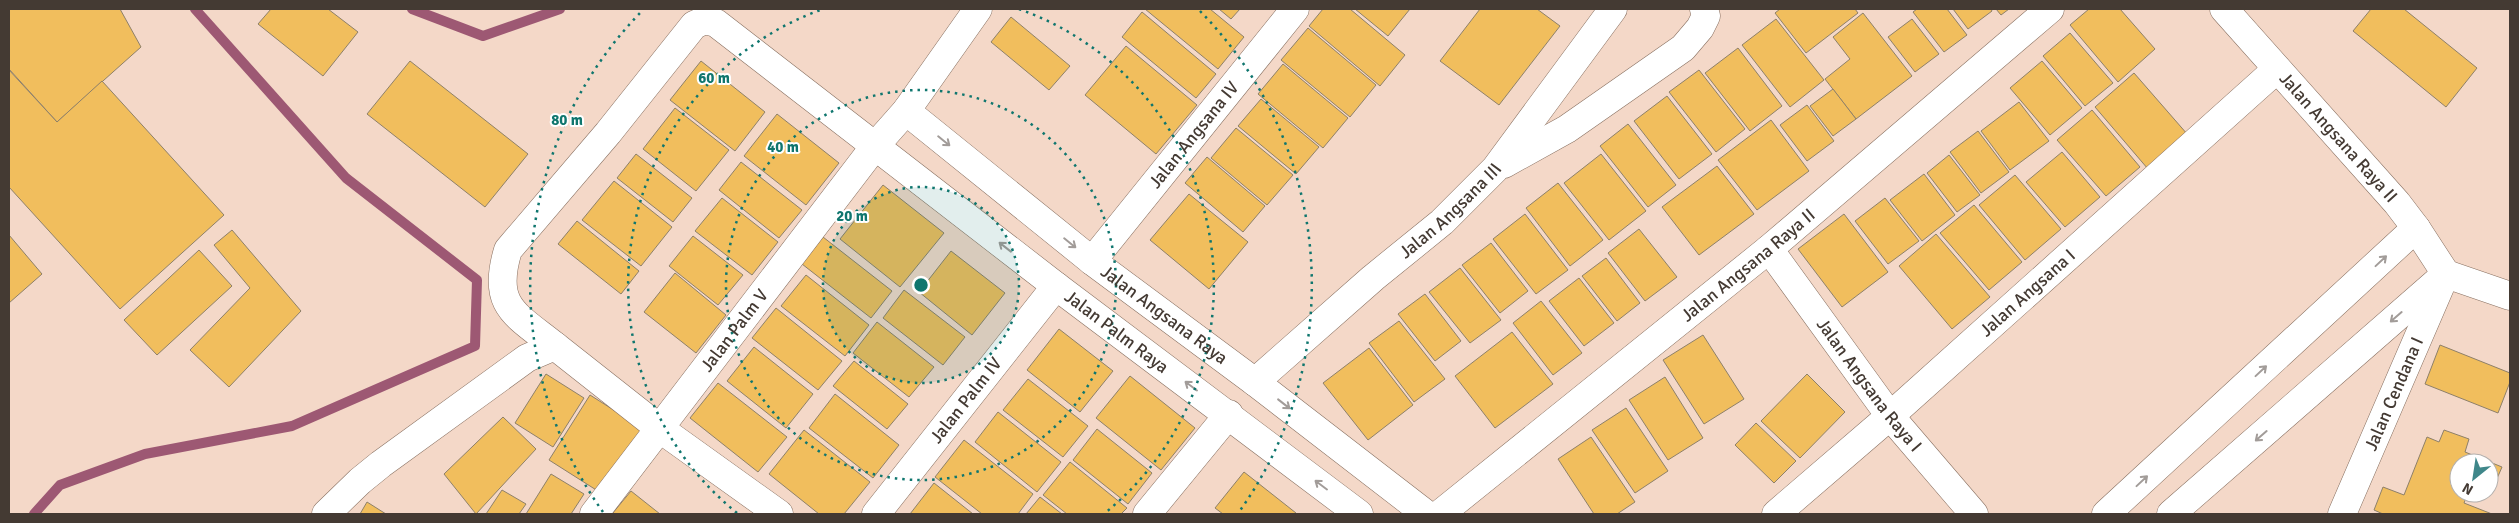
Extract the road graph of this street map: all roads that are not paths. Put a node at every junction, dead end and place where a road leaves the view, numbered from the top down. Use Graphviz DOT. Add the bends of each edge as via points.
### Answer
graph roads {
  1 [pos="978,9"];
  2 [pos="1295,9"];
  3 [pos="1613,9"];
  4 [pos="1704,9"];
  5 [pos="2050,9"];
  6 [pos="2224,9"];
  7 [pos="2277,69"];
  8 [pos="906,110"];
  9 [pos="875,146"];
  10 [pos="1495,169"];
  11 [pos="2416,228"];
  12 [pos="1770,249"];
  13 [pos="1092,261"];
  14 [pos="2446,274"];
  15 [pos="1056,286"];
  16 [pos="2510,296"];
  17 [pos="555,346"];
  18 [pos="1255,382"];
  19 [pos="1229,414"];
  20 [pos="1890,416"];
  21 [pos="659,428"];
  22 [pos="326,514"];
  23 [pos="594,514"];
  24 [pos="779,514"];
  25 [pos="876,514"];
  26 [pos="1148,514"];
  27 [pos="1359,514"];
  28 [pos="1426,514"];
  29 [pos="1440,514"];
  30 [pos="1776,514"];
  31 [pos="1974,514"];
  32 [pos="2106,514"];
  33 [pos="2171,514"];
  34 [pos="2342,514"];
  1 -- 8 [label="street, Jalan Palm V"];
  2 -- 13 [label="street, Jalan Angsana IV"];
  3 -- 10 [label="street, Jalan Angsana III"];
  4 -- 10 [label="street" via="1706,16 1700,28 1683,48 1567,129"];
  5 -- 12 [label="street, Jalan Angsana Raya II"];
  6 -- 7 [label="street, Jalan Angsana Raya II"];
  7 -- 11 [label="street, Jalan Angsana Raya II"];
  7 -- 20 [label="street, Jalan Angsana I"];
  8 -- 9 [label="street, Jalan Palm V"];
  8 -- 13 [label="street, Jalan Angsana Raya, one-way"];
  15 -- 9 [label="street, Jalan Palm Raya, one-way"];
  9 -- 17 [label="street, Jalan Palm Raya" via="716,23 705,20 694,24 608,133 508,250 501,272 504,299 512,313"];
  9 -- 21 [label="street, Jalan Palm V"];
  10 -- 18 [label="street, Jalan Angsana III" via="1442,222 1372,278"];
  11 -- 14 [label="street, Jalan Angsana Raya II"];
  32 -- 11 [label="street, one-way"];
  12 -- 20 [label="street, Jalan Angsana Raya I"];
  12 -- 29 [label="street, Jalan Angsana Raya II"];
  13 -- 18 [label="street, Jalan Angsana Raya"];
  14 -- 16 [label="street"];
  14 -- 33 [label="street, one-way"];
  14 -- 34 [label="street, Jalan Cendana I"];
  19 -- 15 [label="street, Jalan Palm Raya, one-way"];
  15 -- 25 [label="street, Jalan Palm IV"];
  17 -- 21 [label="street, Jalan Palm Raya"];
  17 -- 22 [label="street" via="527,358 404,447 360,481"];
  18 -- 28 [label="street, Jalan Angsana Raya, one-way"];
  19 -- 26 [label="street"];
  27 -- 19 [label="street, Jalan Palm Raya, one-way"];
  20 -- 30 [label="street, Jalan Angsana I"];
  20 -- 31 [label="street, Jalan Angsana Raya I"];
  21 -- 23 [label="street, Jalan Palm V"];
  21 -- 24 [label="street, Jalan Palm Raya"];
}
